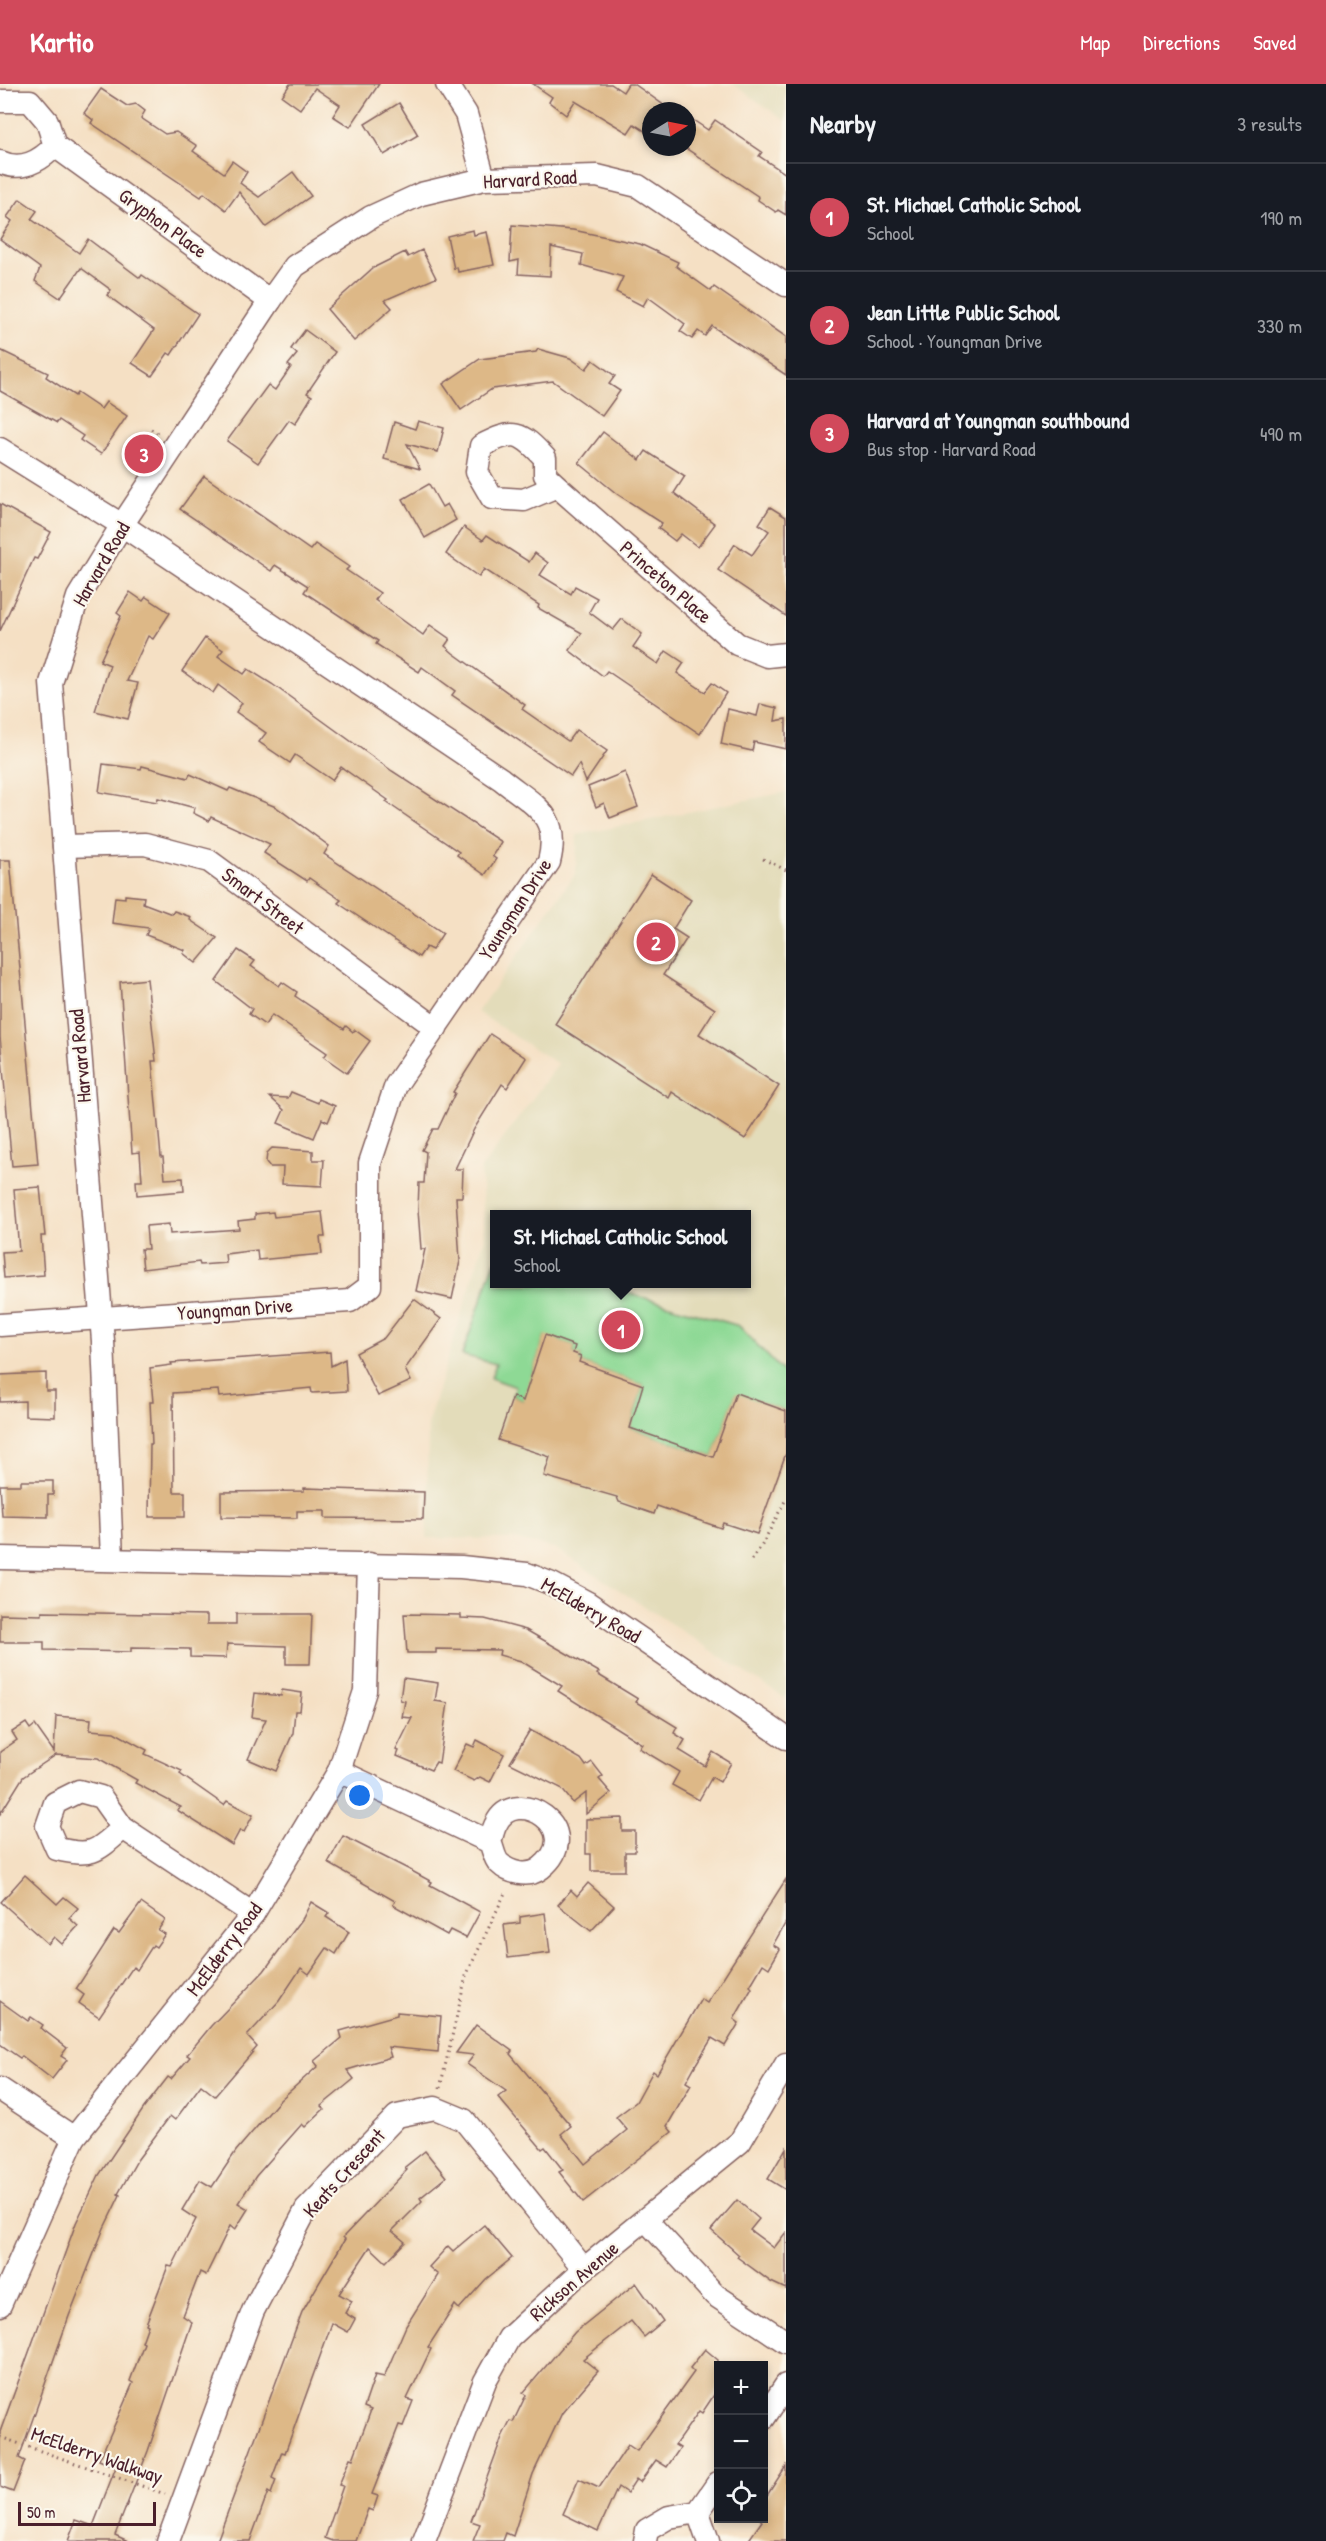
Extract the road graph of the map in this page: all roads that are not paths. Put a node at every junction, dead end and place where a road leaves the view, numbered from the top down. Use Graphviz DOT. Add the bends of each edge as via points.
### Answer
graph roads {
  1 [pos="447,84"];
  2 [pos="0,101"];
  3 [pos="55,146"];
  4 [pos="0,162"];
  5 [pos="484,179"];
  6 [pos="786,285"];
  7 [pos="270,301"];
  8 [pos="0,449"];
  9 [pos="557,486"];
  10 [pos="122,525"];
  11 [pos="786,654"];
  12 [pos="64,846"];
  13 [pos="436,1028"];
  14 [pos="101,1319"];
  15 [pos="0,1325"];
  16 [pos="0,1558"];
  17 [pos="112,1559"];
  18 [pos="369,1564"];
  19 [pos="786,1738"];
  20 [pos="339,1771"];
  21 [pos="123,1828"];
  22 [pos="490,1842"];
  23 [pos="253,1914"];
  24 [pos="786,2064"];
  25 [pos="0,2089"];
  26 [pos="74,2138"];
  27 [pos="646,2220"];
  28 [pos="584,2269"];
  29 [pos="0,2305"];
  30 [pos="786,2342"];
  31 [pos="786,2385"];
  32 [pos="766,2415"];
  33 [pos="714,2489"];
  34 [pos="698,2512"];
  35 [pos="168,2541"];
  36 [pos="424,2541"];
  37 [pos="645,2541"];
  38 [pos="708,2541"];
  1 -- 5 [label="street" via="466,114"];
  2 -- 3 [label="street" via="30,101 47,121"];
  3 -- 4 [label="street" via="41,160 23,165"];
  3 -- 7 [label="street, Gryphon Place"];
  5 -- 6 [label="street, Harvard Road" via="597,176 638,186"];
  5 -- 7 [label="street, Harvard Road" via="421,194 371,217 295,266"];
  7 -- 10 [label="street, Harvard Road"];
  8 -- 10 [label="street, Youngman Drive"];
  9 -- 11 [label="street, Princeton Place" via="737,644 767,656"];
  10 -- 12 [label="street, Harvard Road" via="78,597 51,683"];
  10 -- 13 [label="street, Youngman Drive" via="501,779 547,816 552,833 549,862"];
  12 -- 13 [label="street, Smart Street" via="145,844 209,861"];
  12 -- 14 [label="street, Harvard Road"];
  13 -- 14 [label="street, Youngman Drive" via="396,1085 370,1163 370,1286 350,1301"];
  14 -- 15 [label="street"];
  14 -- 17 [label="street, Harvard Road"];
  16 -- 17 [label="street, McElderry Road"];
  17 -- 18 [label="street, McElderry Road"];
  18 -- 19 [label="street, McElderry Road" via="486,1568 527,1574 552,1584 588,1603"];
  18 -- 20 [label="street, McElderry Road" via="364,1691"];
  20 -- 22 [label="street"];
  20 -- 23 [label="street, McElderry Road"];
  21 -- 23 [label="street"];
  22 -- 22 [label="street" via="497,1862 515,1873 536,1872 552,1859 557,1839 550,1820 533,1808 512,1809 496,1822"];
  23 -- 26 [label="street, McElderry Road"];
  24 -- 27 [label="street, Rickson Avenue" via="740,2142"];
  25 -- 26 [label="street"];
  26 -- 29 [label="street, McElderry Road"];
  27 -- 28 [label="street, Rickson Avenue"];
  27 -- 30 [label="street" via="715,2295"];
  28 -- 35 [label="street, Keats Crescent" via="464,2120 435,2108 397,2116 306,2210 253,2311"];
  28 -- 36 [label="street, Rickson Avenue" via="509,2338 485,2381"];
  31 -- 32 [label="street"];
  33 -- 34 [label="street"];
  34 -- 37 [label="street" via="669,2517 647,2530"];
  34 -- 38 [label="street"];
}
